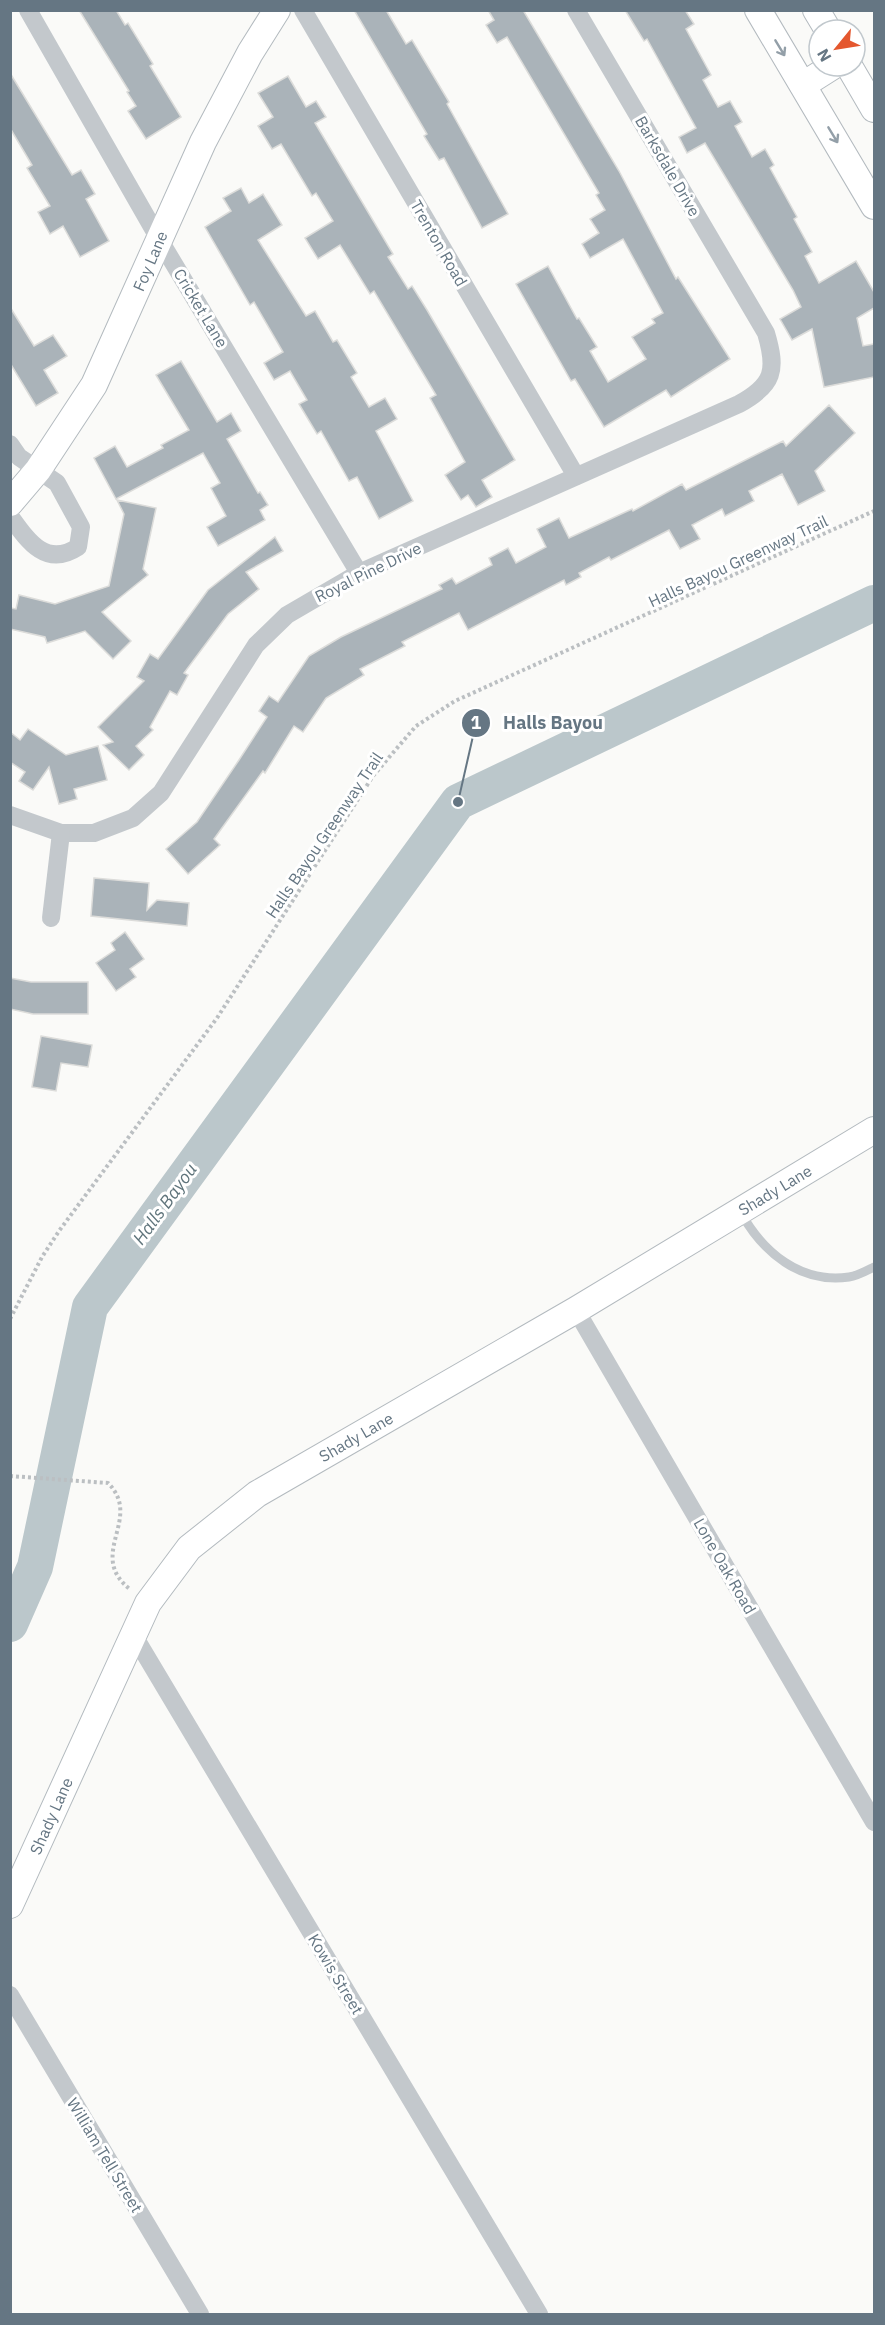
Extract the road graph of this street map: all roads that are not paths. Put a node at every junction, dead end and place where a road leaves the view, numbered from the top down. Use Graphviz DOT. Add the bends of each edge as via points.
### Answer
graph roads {
  1 [pos="28,10"];
  2 [pos="277,10"];
  3 [pos="303,10"];
  4 [pos="576,10"];
  5 [pos="758,10"];
  6 [pos="814,78"];
  7 [pos="856,78"];
  8 [pos="803,85"];
  9 [pos="874,109"];
  10 [pos="874,206"];
  11 [pos="159,239"];
  12 [pos="759,322"];
  13 [pos="10,444"];
  14 [pos="38,470"];
  15 [pos="576,476"];
  16 [pos="10,503"];
  17 [pos="10,516"];
  18 [pos="359,573"];
  19 [pos="10,815"];
  20 [pos="61,833"];
  21 [pos="51,918"];
  22 [pos="874,1130"];
  23 [pos="740,1210"];
  24 [pos="874,1268"];
  25 [pos="576,1310"];
  26 [pos="133,1634"];
  27 [pos="874,1822"];
  28 [pos="10,1905"];
  29 [pos="10,1995"];
  30 [pos="200,2314"];
  31 [pos="539,2314"];
  1 -- 11 [label="street, Cricket Lane"];
  2 -- 11 [label="street, Foy Lane" via="225,98"];
  3 -- 15 [label="street, Trenton Road"];
  4 -- 12 [label="street, Barksdale Drive"];
  5 -- 8 [label="street, one-way"];
  6 -- 8 [label="street"];
  7 -- 9 [label="street"];
  8 -- 10 [label="street, one-way"];
  11 -- 14 [label="street, Foy Lane" via="94,385"];
  11 -- 18 [label="street, Cricket Lane"];
  12 -- 15 [label="street, Royal Pine Drive" via="773,357 771,379 758,394"];
  13 -- 14 [label="street" via="19,457"];
  14 -- 16 [label="street, Foy Lane"];
  14 -- 17 [label="street" via="57,483 72,507 81,528 78,547 65,555 45,553 28,542"];
  15 -- 18 [label="street, Royal Pine Drive"];
  18 -- 20 [label="street, Royal Pine Drive" via="287,615 256,645 172,777 149,806 114,827"];
  19 -- 20 [label="street"];
  20 -- 21 [label="street"];
  22 -- 23 [label="street, Shady Lane"];
  23 -- 24 [label="lane" via="752,1233 791,1267 816,1277 849,1278"];
  23 -- 25 [label="street, Shady Lane"];
  25 -- 26 [label="street, Shady Lane" via="257,1494 189,1548 148,1603"];
  25 -- 27 [label="street, Lone Oak Road"];
  26 -- 28 [label="street, Shady Lane"];
  26 -- 31 [label="street, Kowis Street"];
  29 -- 30 [label="street, William Tell Street"];
}
